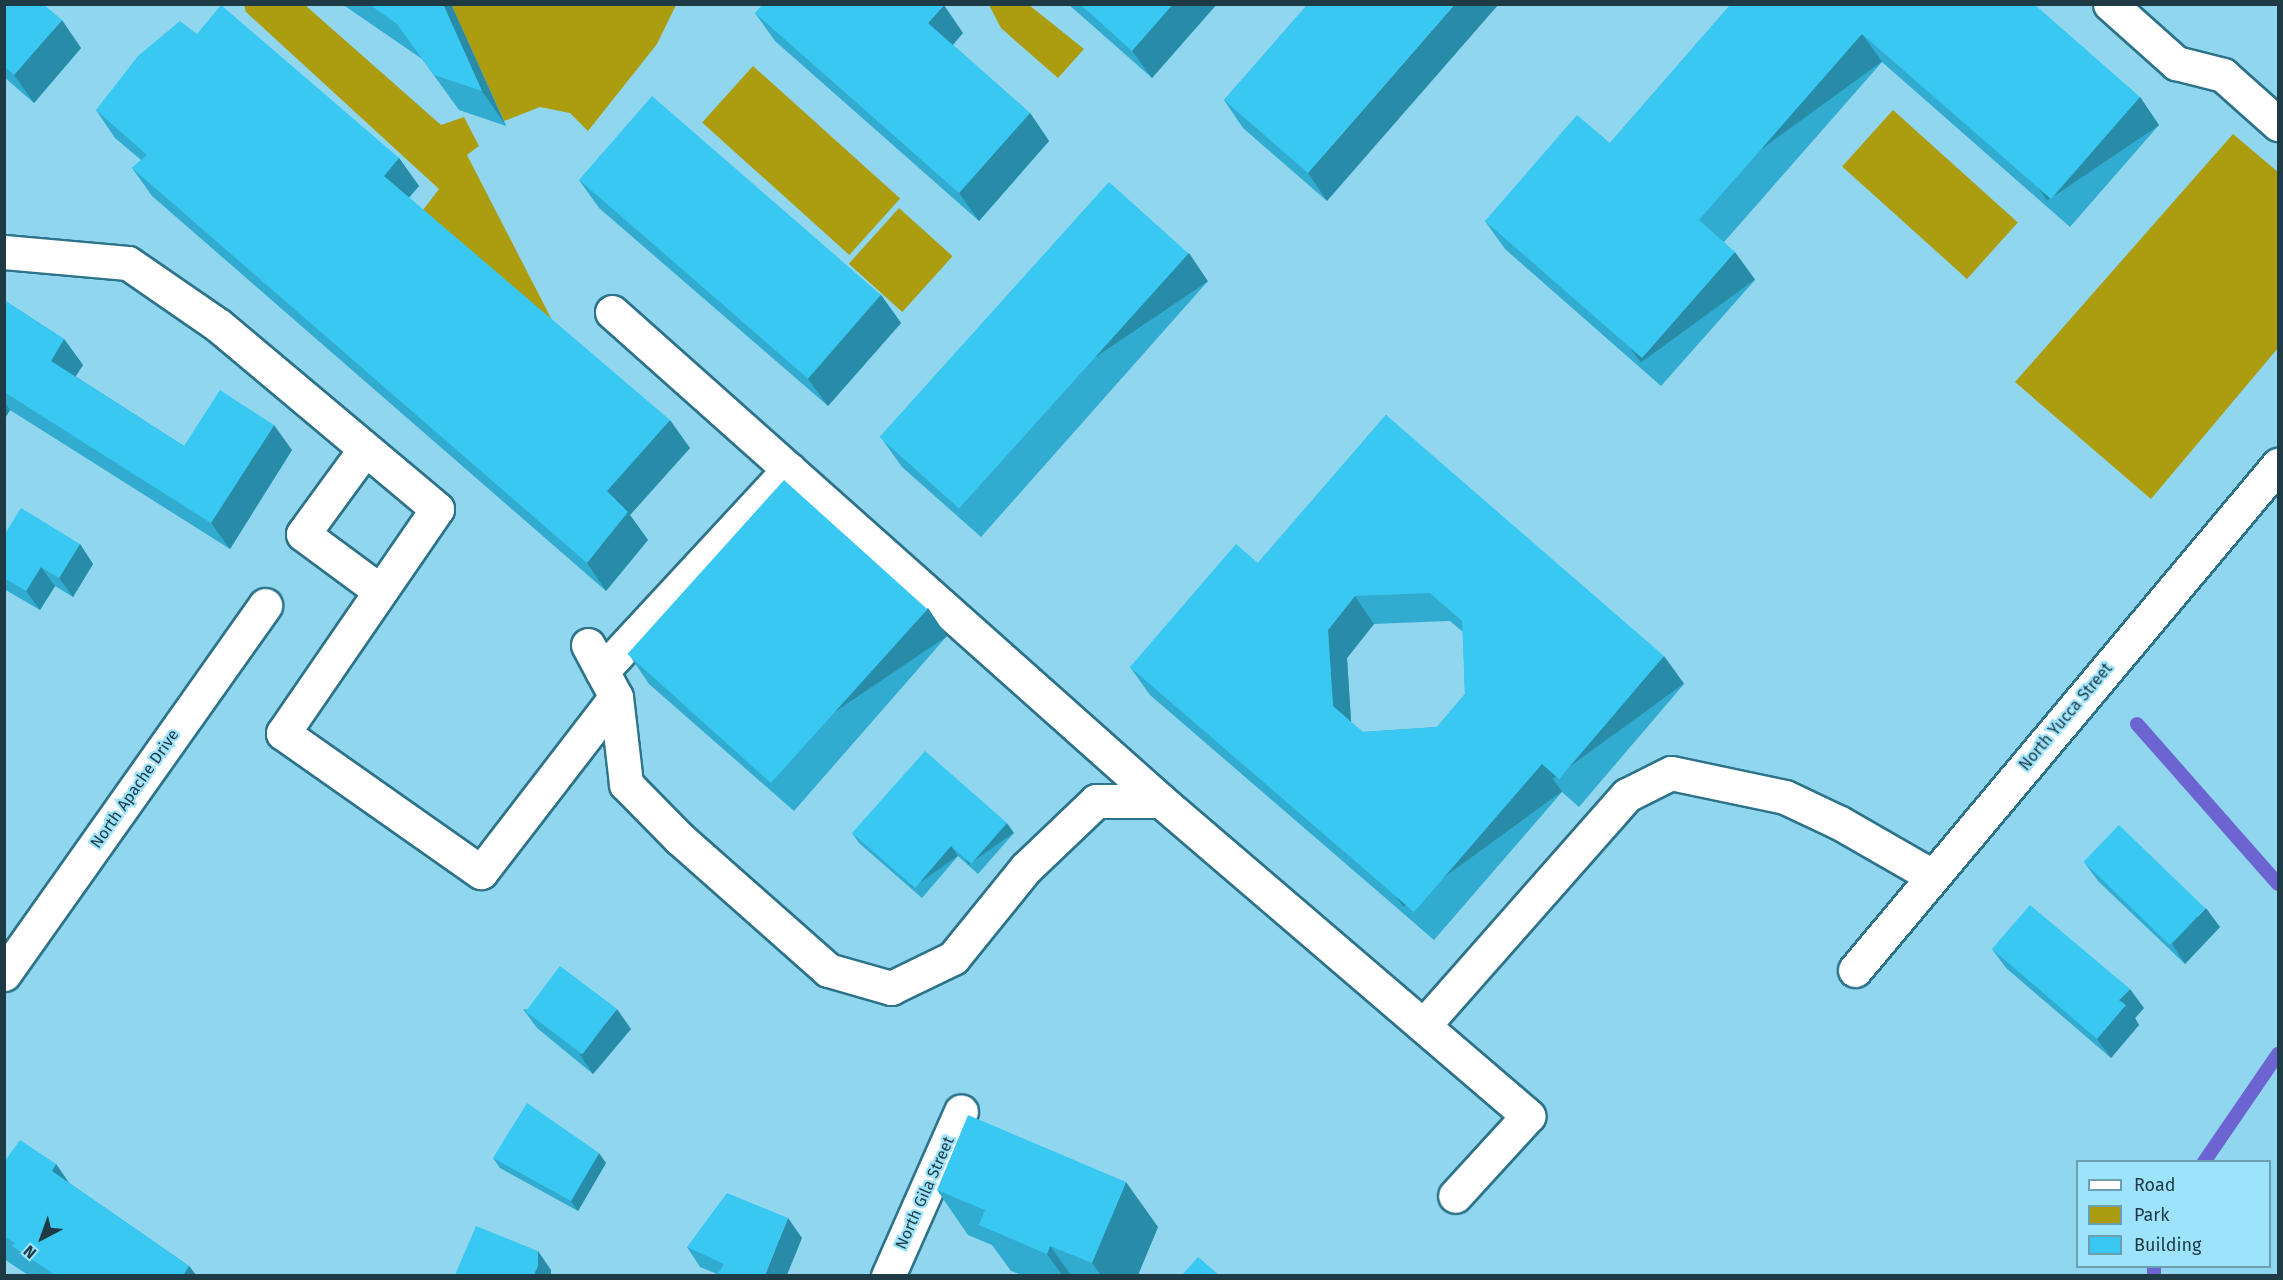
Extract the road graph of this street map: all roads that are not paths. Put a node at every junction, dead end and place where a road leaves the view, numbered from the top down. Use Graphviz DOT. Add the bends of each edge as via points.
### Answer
graph roads {
  1 [pos="2110,4"];
  2 [pos="2278,124"];
  3 [pos="4,252"];
  4 [pos="612,312"];
  5 [pos="365,449"];
  6 [pos="2278,465"];
  7 [pos="789,470"];
  8 [pos="380,591"];
  9 [pos="265,605"];
  10 [pos="602,671"];
  11 [pos="1161,801"];
  12 [pos="1932,876"];
  13 [pos="1855,970"];
  14 [pos="4,974"];
  15 [pos="1424,1025"];
  16 [pos="961,1111"];
  17 [pos="1455,1196"];
  18 [pos="888,1275"];
  1 -- 2 [label="street" via="2176,63 2223,75"];
  3 -- 5 [label="street" via="128,263 218,325"];
  4 -- 7 [label="street"];
  5 -- 8 [label="street" via="437,509"];
  5 -- 8 [label="street" via="303,534"];
  6 -- 12 [label="street, North Yucca Street"];
  7 -- 10 [label="street"];
  7 -- 11 [label="street"];
  8 -- 10 [label="street" via="283,733 481,872"];
  9 -- 14 [label="street, North Apache Drive"];
  10 -- 11 [label="street" via="626,784 679,838 828,970 891,988 954,958 1026,868 1096,801"];
  11 -- 15 [label="street"];
  12 -- 13 [label="street, North Yucca Street"];
  12 -- 15 [label="street" via="1840,823 1785,797 1671,773 1627,795"];
  15 -- 17 [label="street" via="1528,1116"];
  16 -- 18 [label="street, North Gila Street"];
}
